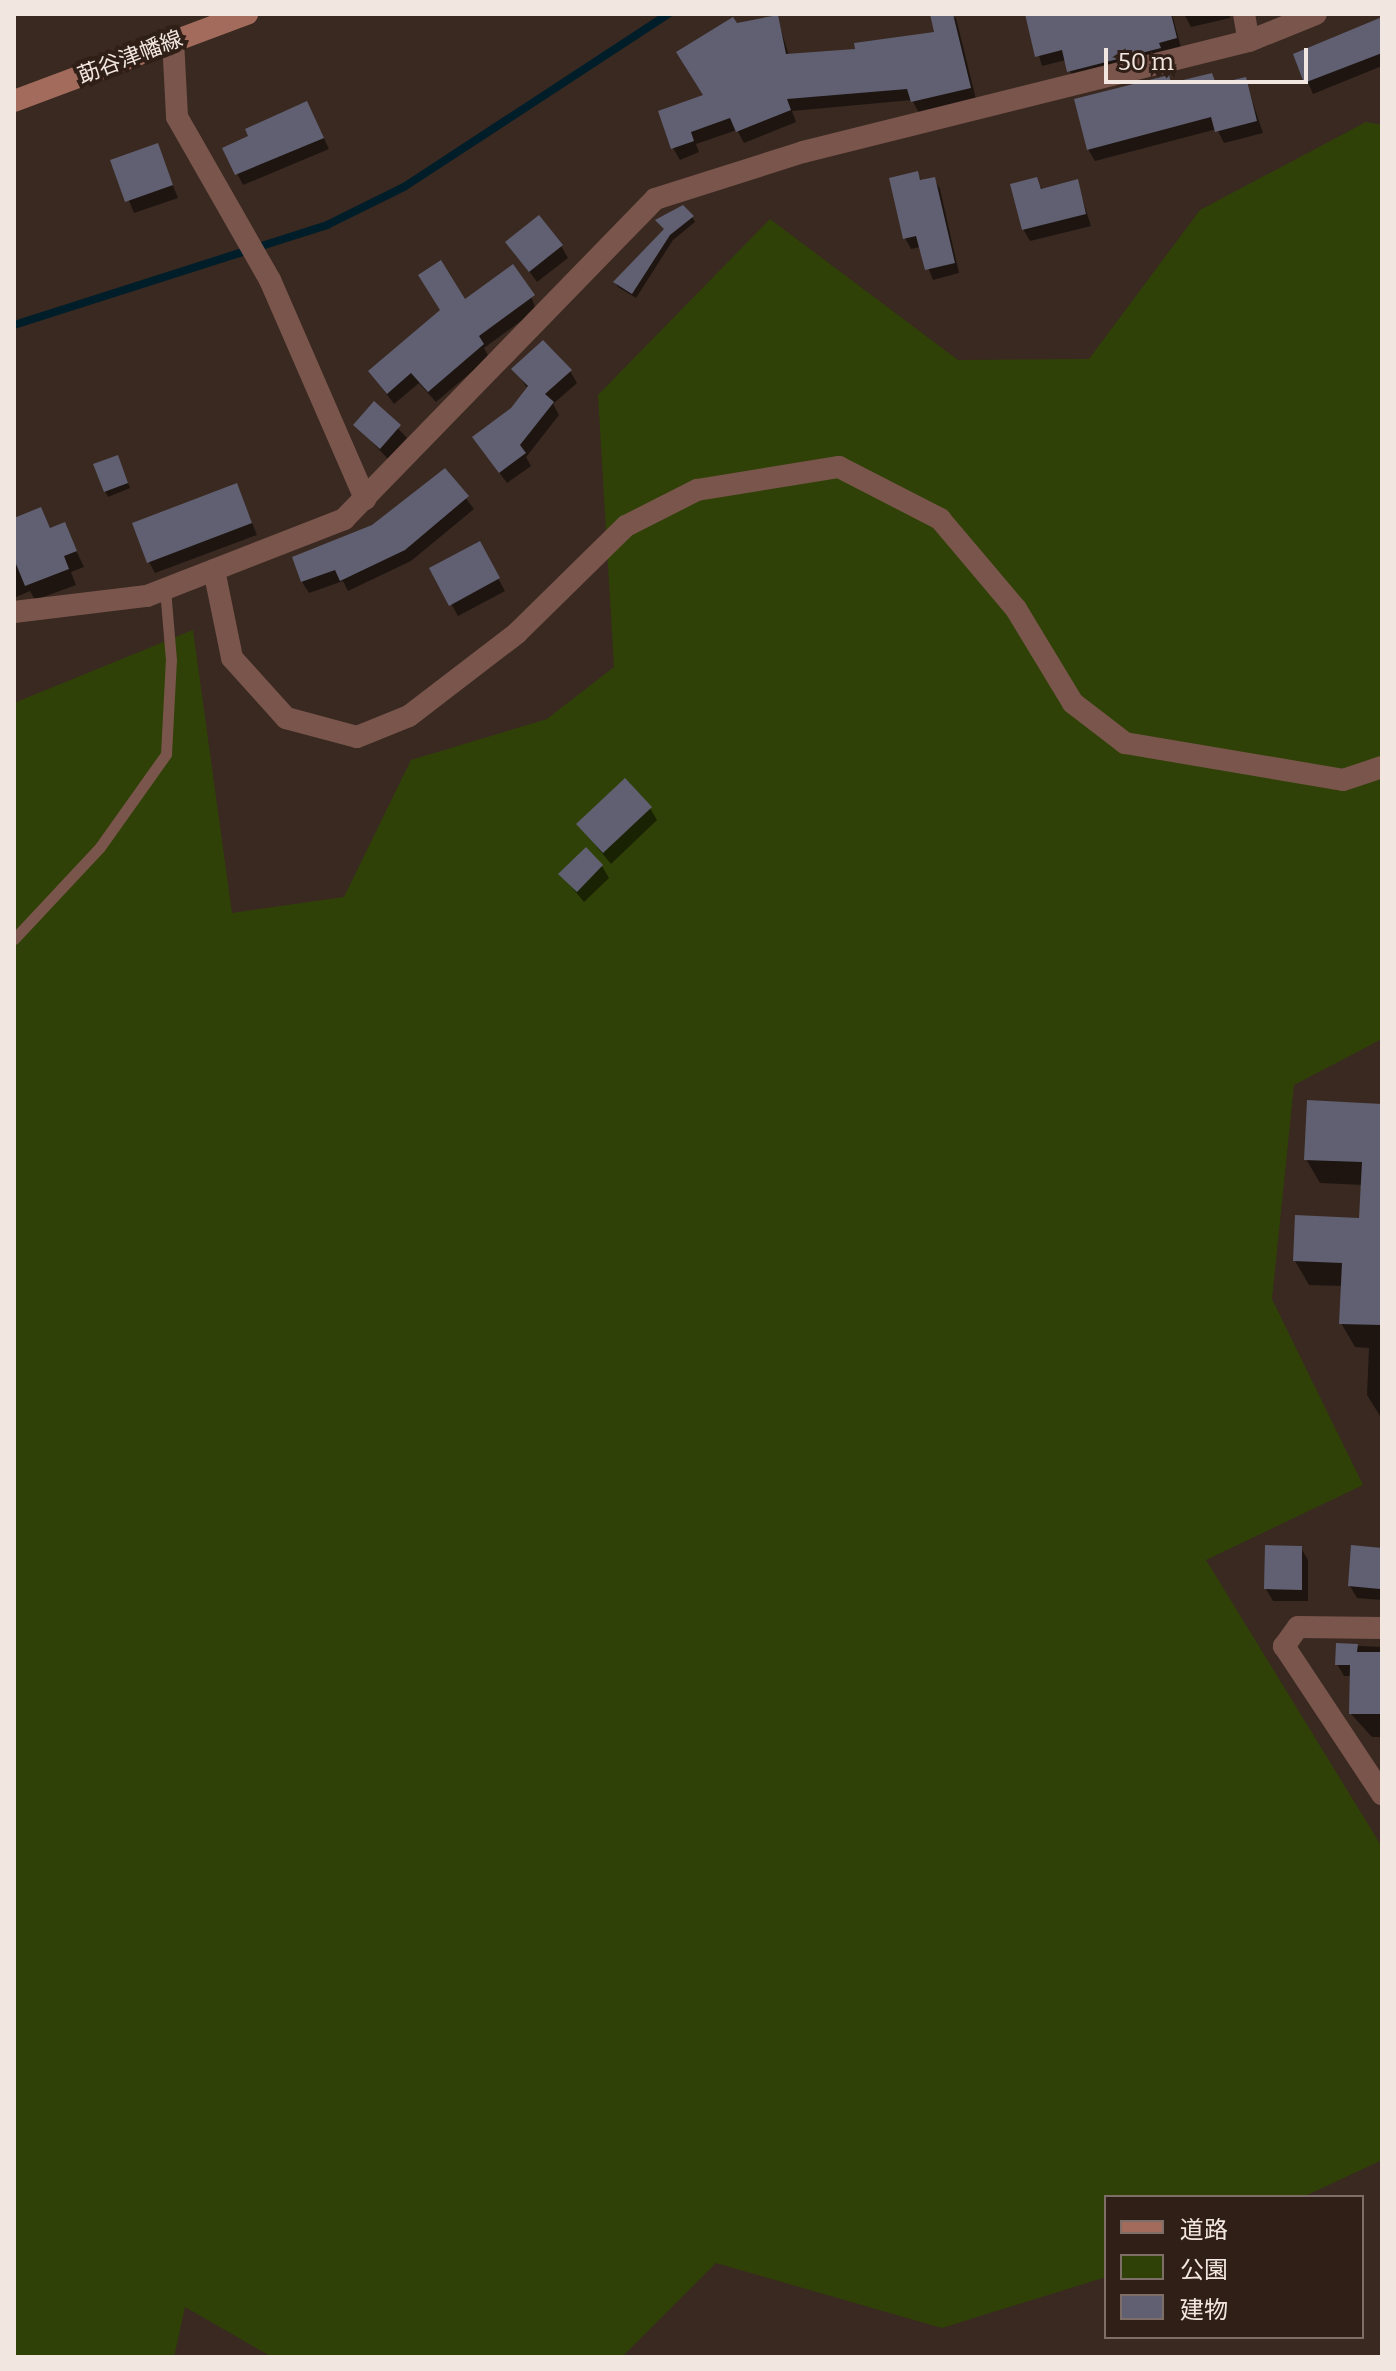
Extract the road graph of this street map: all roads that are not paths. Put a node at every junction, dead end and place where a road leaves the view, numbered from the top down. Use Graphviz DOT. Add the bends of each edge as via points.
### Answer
graph roads {
  1 [pos="247,14"];
  2 [pos="1244,14"];
  3 [pos="1316,14"];
  4 [pos="173,40"];
  5 [pos="1249,41"];
  6 [pos="14,101"];
  7 [pos="365,499"];
  8 [pos="214,570"];
  9 [pos="165,588"];
  10 [pos="14,612"];
  11 [pos="1382,767"];
  12 [pos="14,939"];
  13 [pos="1382,1628"];
  14 [pos="1372,1763"];
  15 [pos="1382,1794"];
  1 -- 4 [label="main road, 莇谷津幡線"];
  2 -- 5 [label="street"];
  3 -- 5 [label="street"];
  4 -- 6 [label="main road, 莇谷津幡線"];
  4 -- 7 [label="street" via="177,117 270,280"];
  5 -- 7 [label="street" via="803,152 655,199"];
  7 -- 8 [label="street" via="344,519"];
  8 -- 9 [label="street"];
  8 -- 11 [label="street" via="232,658 286,718 357,737 409,716 517,633 626,526 697,490 839,467 940,519 1016,609 1073,703 1125,743 1343,780"];
  9 -- 10 [label="street" via="147,596"];
  9 -- 12 [label="lane" via="171,660 166,754 100,847"];
  13 -- 14 [label="street" via="1298,1627 1284,1646"];
  14 -- 15 [label="street"];
}
